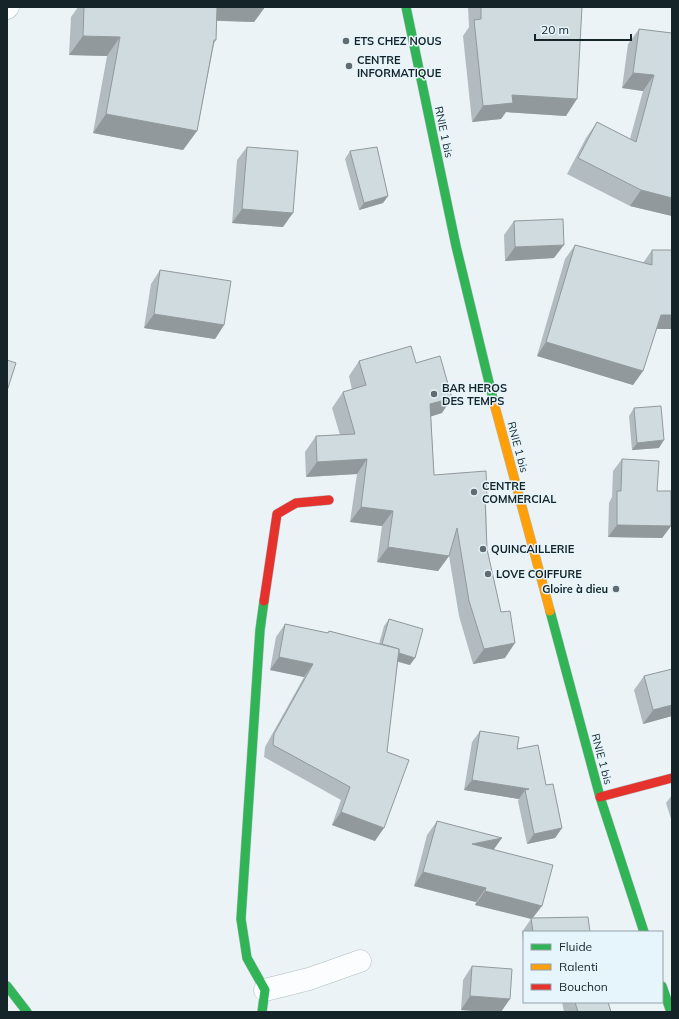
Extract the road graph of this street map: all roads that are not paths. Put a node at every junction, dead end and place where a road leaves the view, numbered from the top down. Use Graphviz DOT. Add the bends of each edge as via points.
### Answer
graph roads {
  1 [pos="406,7"];
  2 [pos="329,500"];
  3 [pos="672,778"];
  4 [pos="600,798"];
  5 [pos="644,931"];
  6 [pos="360,960"];
  7 [pos="7,986"];
  8 [pos="663,989"];
  9 [pos="265,990"];
  10 [pos="27,1012"];
  11 [pos="262,1012"];
  12 [pos="671,1012"];
  1 -- 4 [label="main road, RNIE 1 bis" via="456,246 495,408"];
  2 -- 9 [label="main road" via="296,503 277,514 260,630 241,919 247,958"];
  3 -- 4 [label="main road"];
  4 -- 5 [label="main road, RNIE 1 bis"];
  6 -- 9 [label="street" via="309,979"];
  7 -- 10 [label="main road"];
  8 -- 12 [label="main road"];
  9 -- 11 [label="main road"];
}
